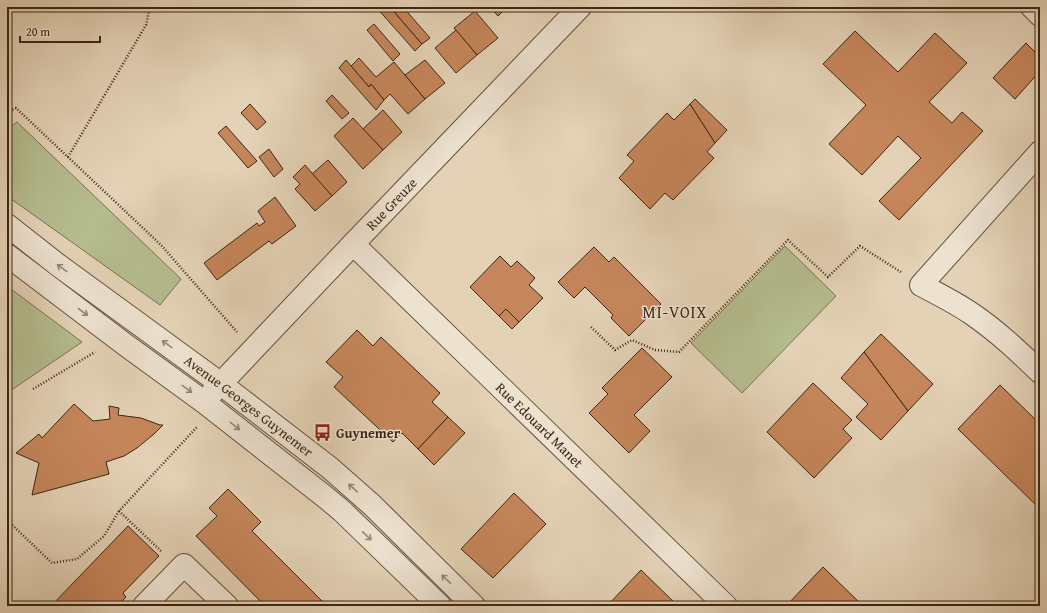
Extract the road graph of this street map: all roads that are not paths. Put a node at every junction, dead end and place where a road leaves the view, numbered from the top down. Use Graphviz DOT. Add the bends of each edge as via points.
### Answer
graph roads {
  1 [pos="580,7"];
  2 [pos="1032,7"];
  3 [pos="1040,15"];
  4 [pos="1040,152"];
  5 [pos="7,225"];
  6 [pos="353,244"];
  7 [pos="7,254"];
  8 [pos="1040,372"];
  9 [pos="221,384"];
  10 [pos="209,406"];
  11 [pos="144,606"];
  12 [pos="227,606"];
  13 [pos="440,606"];
  14 [pos="474,606"];
  15 [pos="726,606"];
  1 -- 6 [label="street, Rue Greuze"];
  2 -- 3 [label="street"];
  4 -- 8 [label="street" via="921,284 971,313 1007,340"];
  9 -- 5 [label="street, Avenue Georges Guynemer, one-way"];
  6 -- 9 [label="street, Rue Greuze"];
  6 -- 15 [label="street, Rue Edouard Manet"];
  7 -- 10 [label="street, Avenue Georges Guynemer, one-way"];
  9 -- 10 [label="street, Rue Greuze"];
  14 -- 9 [label="street, Avenue Georges Guynemer, one-way" via="335,472"];
  10 -- 13 [label="street, Avenue Georges Guynemer, one-way" via="330,501"];
  11 -- 12 [label="street" via="184,565"];
}
